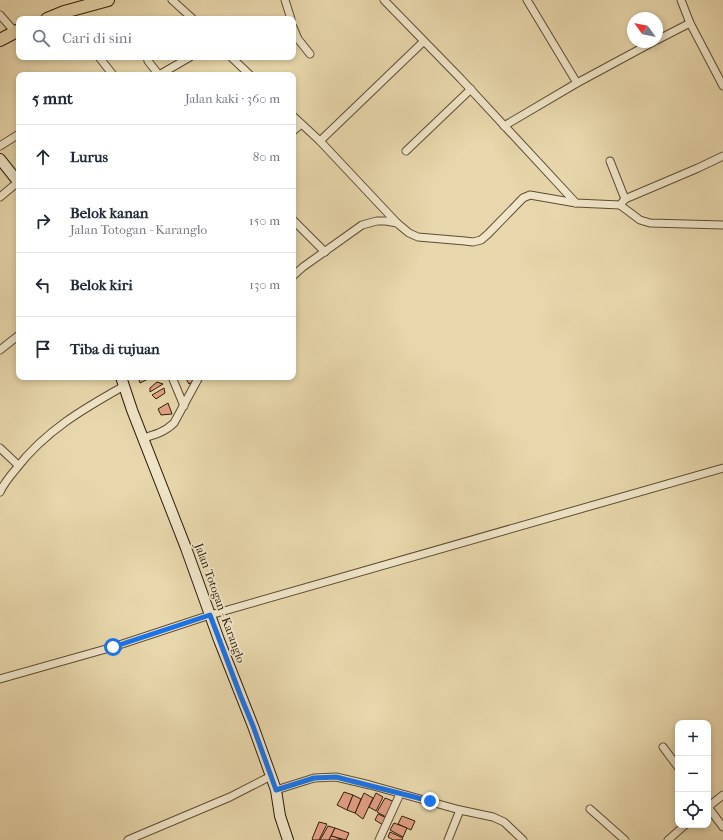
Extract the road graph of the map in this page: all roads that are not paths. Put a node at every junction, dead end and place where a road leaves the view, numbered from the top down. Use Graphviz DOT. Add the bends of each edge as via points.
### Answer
graph roads {
  1 [pos="108,0"];
  2 [pos="172,0"];
  3 [pos="285,0"];
  4 [pos="384,0"];
  5 [pos="528,0"];
  6 [pos="681,0"];
  7 [pos="0,15"];
  8 [pos="67,15"];
  9 [pos="190,16"];
  10 [pos="290,16"];
  11 [pos="690,22"];
  12 [pos="16,30"];
  13 [pos="16,32"];
  14 [pos="296,34"];
  15 [pos="663,37"];
  16 [pos="0,40"];
  17 [pos="423,42"];
  18 [pos="643,48"];
  19 [pos="310,54"];
  20 [pos="101,60"];
  21 [pos="148,60"];
  22 [pos="185,60"];
  23 [pos="234,60"];
  24 [pos="110,72"];
  25 [pos="157,72"];
  26 [pos="164,72"];
  27 [pos="244,72"];
  28 [pos="577,83"];
  29 [pos="723,86"];
  30 [pos="471,90"];
  31 [pos="296,119"];
  32 [pos="301,124"];
  33 [pos="504,126"];
  34 [pos="296,128"];
  35 [pos="16,136"];
  36 [pos="320,141"];
  37 [pos="0,146"];
  38 [pos="406,151"];
  39 [pos="723,156"];
  40 [pos="0,159"];
  41 [pos="610,161"];
  42 [pos="16,178"];
  43 [pos="16,184"];
  44 [pos="0,197"];
  45 [pos="626,199"];
  46 [pos="576,203"];
  47 [pos="620,205"];
  48 [pos="296,223"];
  49 [pos="397,223"];
  50 [pos="723,225"];
  51 [pos="325,252"];
  52 [pos="296,274"];
  53 [pos="16,337"];
  54 [pos="0,350"];
  55 [pos="173,380"];
  56 [pos="198,380"];
  57 [pos="123,381"];
  58 [pos="184,406"];
  59 [pos="142,438"];
  60 [pos="0,448"];
  61 [pos="18,465"];
  62 [pos="723,468"];
  63 [pos="0,492"];
  64 [pos="210,615"];
  65 [pos="0,679"];
  66 [pos="663,747"];
  67 [pos="675,763"];
  68 [pos="274,782"];
  69 [pos="400,794"];
  70 [pos="723,795"];
  71 [pos="711,805"];
  72 [pos="590,809"];
  73 [pos="460,810"];
  74 [pos="711,811"];
  75 [pos="723,827"];
  76 [pos="682,828"];
  77 [pos="128,840"];
  78 [pos="288,840"];
  79 [pos="379,840"];
  80 [pos="448,840"];
  81 [pos="522,840"];
  82 [pos="625,840"];
  83 [pos="668,840"];
  1 -- 8 [label="main road"];
  2 -- 9 [label="street"];
  3 -- 10 [label="street"];
  4 -- 17 [label="street"];
  5 -- 28 [label="street"];
  6 -- 11 [label="street"];
  7 -- 12 [label="street"];
  11 -- 15 [label="street"];
  11 -- 29 [label="street"];
  13 -- 16 [label="main road"];
  14 -- 19 [label="street"];
  17 -- 30 [label="street"];
  17 -- 36 [label="street"];
  18 -- 28 [label="street"];
  20 -- 24 [label="street"];
  21 -- 25 [label="street"];
  22 -- 26 [label="street"];
  23 -- 27 [label="street"];
  28 -- 33 [label="street"];
  30 -- 33 [label="street"];
  30 -- 38 [label="street"];
  31 -- 32 [label="street"];
  32 -- 34 [label="street"];
  32 -- 36 [label="street"];
  33 -- 46 [label="street"];
  35 -- 37 [label="street"];
  36 -- 49 [label="street"];
  39 -- 45 [label="street"];
  40 -- 42 [label="main road"];
  41 -- 45 [label="street"];
  43 -- 44 [label="street"];
  45 -- 47 [label="street"];
  46 -- 47 [label="street"];
  46 -- 49 [label="street" via="530,195 523,198 488,234 474,242 418,237"];
  47 -- 50 [label="street" via="640,220 650,223"];
  48 -- 51 [label="street"];
  49 -- 51 [label="street" via="377,221 362,225"];
  51 -- 52 [label="street"];
  53 -- 54 [label="street"];
  55 -- 58 [label="street"];
  56 -- 58 [label="street"];
  57 -- 59 [label="main road, Jalan Totogan - Karanglo"];
  57 -- 61 [label="street" via="51,432"];
  58 -- 59 [label="street" via="169,427"];
  59 -- 64 [label="main road, Jalan Totogan - Karanglo"];
  60 -- 61 [label="street"];
  61 -- 63 [label="street"];
  62 -- 64 [label="street"];
  64 -- 65 [label="street" via="113,647"];
  64 -- 68 [label="main road, Jalan Totogan - Karanglo"];
  66 -- 67 [label="street"];
  68 -- 69 [label="street" via="336,777"];
  68 -- 77 [label="street" via="230,797"];
  68 -- 78 [label="main road, Jalan Totogan - Karanglo" via="280,816"];
  69 -- 73 [label="street"];
  69 -- 79 [label="street"];
  70 -- 71 [label="street"];
  72 -- 82 [label="street"];
  73 -- 80 [label="street"];
  73 -- 81 [label="street" via="500,819"];
  74 -- 75 [label="street"];
  76 -- 83 [label="street"];
}
